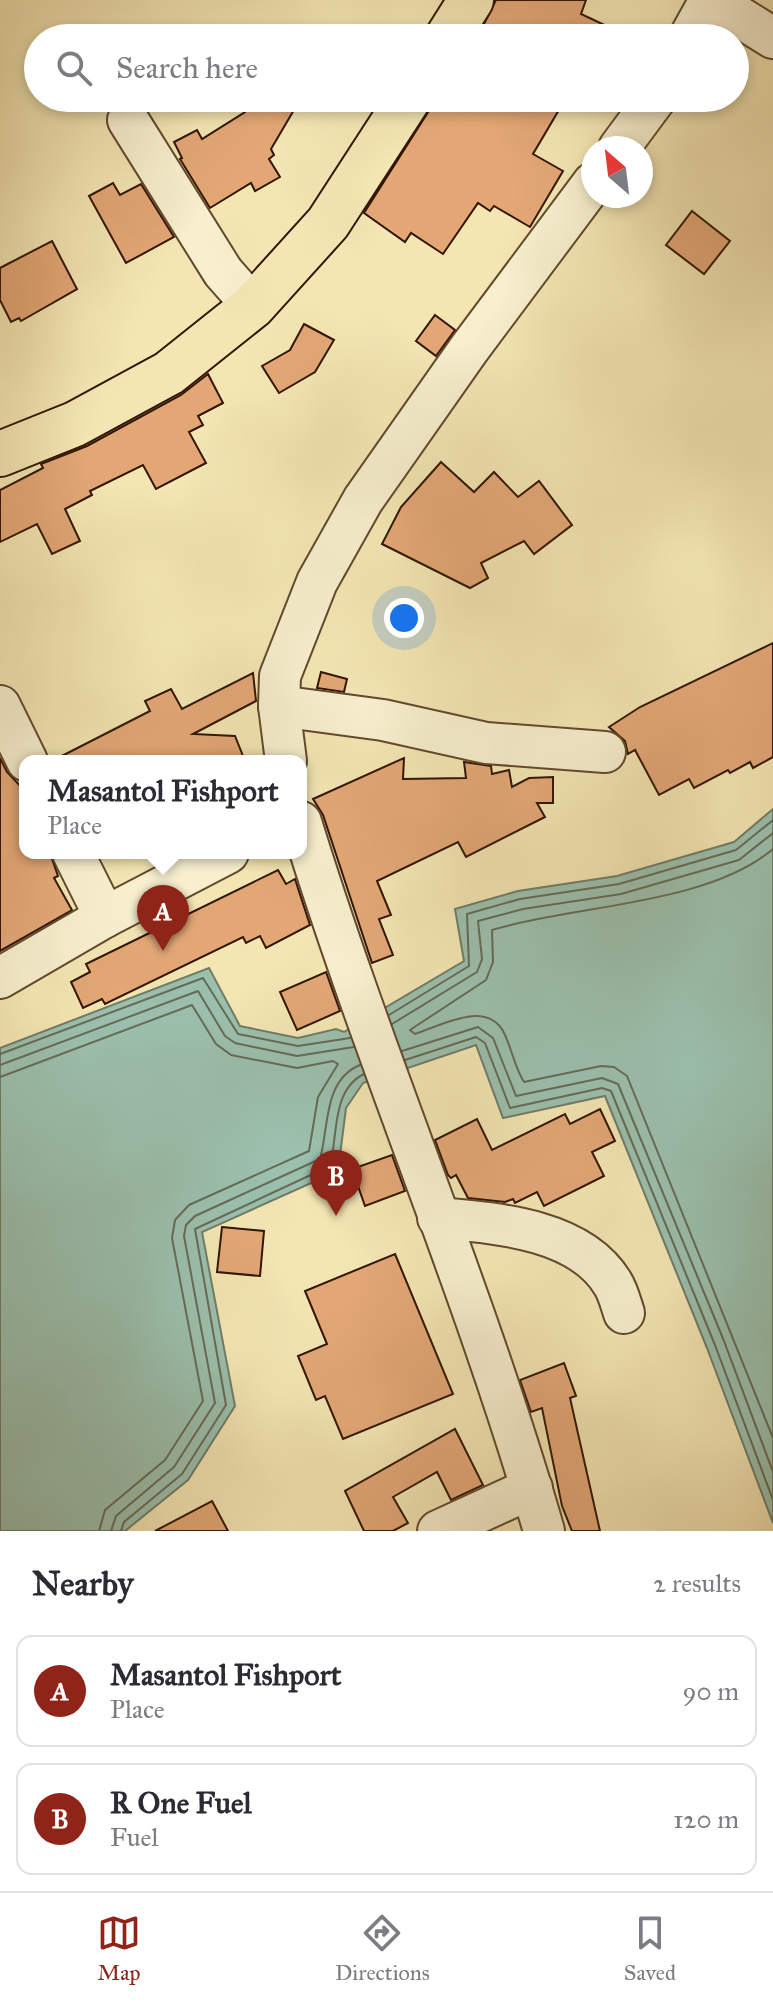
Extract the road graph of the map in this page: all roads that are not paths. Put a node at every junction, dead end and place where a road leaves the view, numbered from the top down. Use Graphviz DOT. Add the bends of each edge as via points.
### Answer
graph roads {
  1 [pos="471,0"];
  2 [pos="711,0"];
  3 [pos="456,24"];
  4 [pos="697,24"];
  5 [pos="773,38"];
  6 [pos="400,112"];
  7 [pos="646,112"];
  8 [pos="128,120"];
  9 [pos="628,136"];
  10 [pos="581,200"];
  11 [pos="253,306"];
  12 [pos="0,454"];
  13 [pos="0,706"];
  14 [pos="279,706"];
  15 [pos="605,752"];
  16 [pos="24,755"];
  17 [pos="285,755"];
  18 [pos="307,842"];
  19 [pos="76,859"];
  20 [pos="216,859"];
  21 [pos="105,917"];
  22 [pos="0,978"];
  23 [pos="438,1218"];
  24 [pos="624,1313"];
  25 [pos="532,1488"];
  26 [pos="438,1531"];
  27 [pos="544,1531"];
  1 -- 3 [label="main road"];
  2 -- 4 [label="street"];
  2 -- 5 [label="street"];
  6 -- 11 [label="main road" via="328,223"];
  7 -- 9 [label="street"];
  8 -- 11 [label="street" via="223,272"];
  10 -- 14 [label="street" via="363,500 317,582 280,676"];
  11 -- 12 [label="main road" via="169,373 75,424"];
  13 -- 16 [label="street"];
  14 -- 15 [label="street" via="383,720 486,743"];
  14 -- 17 [label="street"];
  18 -- 23 [label="street" via="344,963"];
  19 -- 21 [label="street"];
  20 -- 21 [label="street"];
  21 -- 22 [label="street"];
  23 -- 24 [label="street" via="509,1225 554,1237 613,1283"];
  23 -- 25 [label="street"];
  25 -- 26 [label="street"];
  25 -- 27 [label="street"];
}
